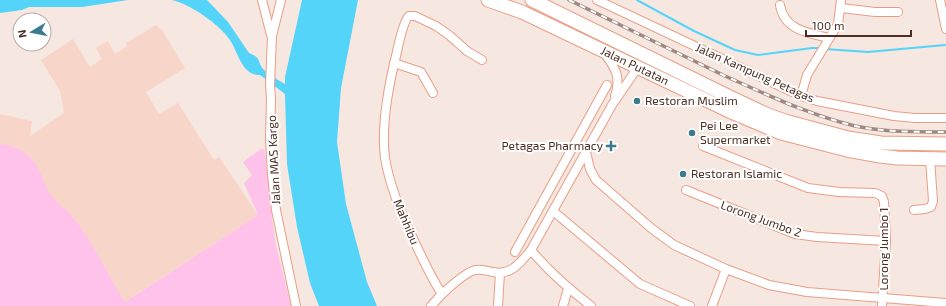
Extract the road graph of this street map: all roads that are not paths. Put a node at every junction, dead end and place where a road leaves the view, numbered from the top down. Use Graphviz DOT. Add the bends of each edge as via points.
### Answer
graph roads {
  1 [pos="262,0"];
  2 [pos="281,0"];
  3 [pos="488,0"];
  4 [pos="597,0"];
  5 [pos="940,0"];
  6 [pos="536,1"];
  7 [pos="841,4"];
  8 [pos="780,5"];
  9 [pos="898,12"];
  10 [pos="946,29"];
  11 [pos="272,36"];
  12 [pos="829,38"];
  13 [pos="604,51"];
  14 [pos="482,60"];
  15 [pos="394,63"];
  16 [pos="638,67"];
  17 [pos="607,85"];
  18 [pos="433,93"];
  19 [pos="801,96"];
  20 [pos="612,104"];
  21 [pos="946,118"];
  22 [pos="946,144"];
  23 [pos="704,146"];
  24 [pos="586,152"];
  25 [pos="930,159"];
  26 [pos="946,159"];
  27 [pos="686,190"];
  28 [pos="914,210"];
  29 [pos="553,211"];
  30 [pos="524,237"];
  31 [pos="886,241"];
  32 [pos="532,247"];
  33 [pos="515,252"];
  34 [pos="726,269"];
  35 [pos="500,273"];
  36 [pos="568,289"];
  37 [pos="442,294"];
  38 [pos="883,302"];
  39 [pos="946,303"];
  40 [pos="296,306"];
  41 [pos="431,306"];
  42 [pos="498,306"];
  43 [pos="563,306"];
  44 [pos="591,306"];
  45 [pos="690,306"];
  46 [pos="712,306"];
  1 -- 11 [label="street, Jalan MAS Kargo"];
  2 -- 11 [label="street, Jalan MAS Kargo"];
  3 -- 13 [label="highway, Jalan Putatan" via="522,12"];
  4 -- 19 [label="street, Jalan Kampung Petagas"];
  5 -- 10 [label="street"];
  6 -- 22 [label="highway, Jalan Putatan" via="734,99 785,121 848,138 881,143"];
  7 -- 9 [label="street" via="875,12"];
  7 -- 12 [label="street" via="838,24"];
  8 -- 12 [label="street" via="785,19 796,28 802,32"];
  11 -- 40 [label="street, Jalan MAS Kargo" via="270,139 275,198"];
  12 -- 19 [label="street" via="807,75"];
  13 -- 16 [label="highway, Jalan Putatan"];
  13 -- 20 [label="street" via="617,74 618,88"];
  14 -- 15 [label="street, Mahhibu" via="436,26 411,16 405,21"];
  15 -- 18 [label="street" via="421,72"];
  15 -- 37 [label="street, Mahhibu" via="385,125 387,166 402,215 428,271"];
  16 -- 20 [label="street"];
  16 -- 25 [label="highway, Jalan Putatan" via="781,133 847,150 897,158"];
  17 -- 30 [label="street"];
  19 -- 21 [label="street, Jalan Kampung Petagas" via="894,116"];
  20 -- 24 [label="street"];
  23 -- 31 [label="street, Lorong Jumbo 1" via="808,188 879,194 884,202"];
  24 -- 29 [label="street"];
  24 -- 34 [label="street" via="596,180 665,240"];
  25 -- 26 [label="highway, Jalan Putatan"];
  25 -- 28 [label="street" via="933,202 931,207 925,210"];
  27 -- 31 [label="street, Lorong Jumbo 2" via="795,234"];
  29 -- 32 [label="street"];
  29 -- 45 [label="street" via="640,284"];
  30 -- 32 [label="street"];
  30 -- 33 [label="street"];
  31 -- 38 [label="street, Lorong Jumbo 1"];
  32 -- 35 [label="street" via="518,266"];
  32 -- 36 [label="street" via="548,270"];
  34 -- 38 [label="street" via="760,282 787,288"];
  34 -- 46 [label="street"];
  35 -- 37 [label="street" via="475,270"];
  35 -- 42 [label="street"];
  36 -- 43 [label="street"];
  36 -- 44 [label="street"];
  37 -- 41 [label="street"];
  38 -- 39 [label="street"];
}
